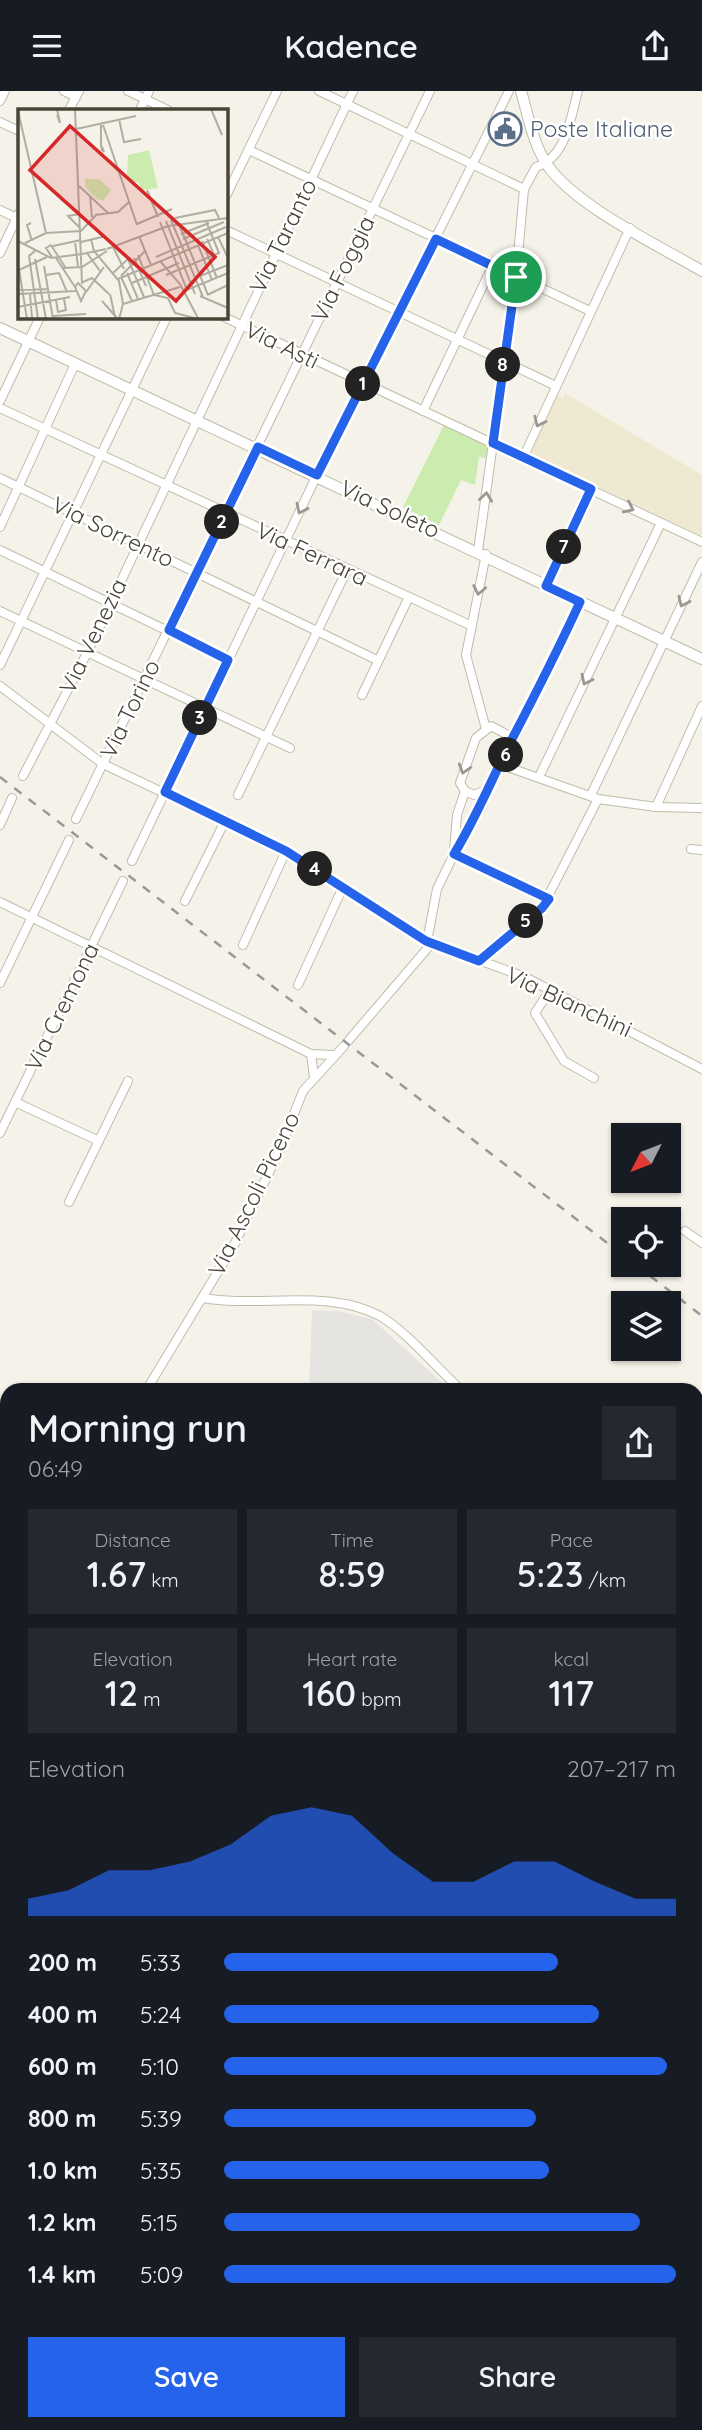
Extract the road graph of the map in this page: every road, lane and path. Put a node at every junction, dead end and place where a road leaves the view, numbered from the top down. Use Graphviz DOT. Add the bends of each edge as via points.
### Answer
graph roads {
  1 [pos="5,91"];
  2 [pos="64,91"];
  3 [pos="128,91"];
  4 [pos="277,91"];
  5 [pos="319,91"];
  6 [pos="353,91"];
  7 [pos="430,91"];
  8 [pos="509,91"];
  9 [pos="520,91"];
  10 [pos="578,91"];
  11 [pos="78,94"];
  12 [pos="147,95"];
  13 [pos="0,101"];
  14 [pos="347,104"];
  15 [pos="167,109"];
  16 [pos="0,122"];
  17 [pos="18,131"];
  18 [pos="409,134"];
  19 [pos="248,150"];
  20 [pos="472,164"];
  21 [pos="546,164"];
  22 [pos="311,179"];
  23 [pos="524,189"];
  24 [pos="228,192"];
  25 [pos="373,208"];
  26 [pos="0,210"];
  27 [pos="18,216"];
  28 [pos="630,228"];
  29 [pos="228,231"];
  30 [pos="436,239"];
  31 [pos="0,253"];
  32 [pos="275,253"];
  33 [pos="493,265"];
  34 [pos="702,271"];
  35 [pos="516,277"];
  36 [pos="337,283"];
  37 [pos="590,311"];
  38 [pos="400,312"];
  39 [pos="39,319"];
  40 [pos="166,319"];
  41 [pos="228,319"];
  42 [pos="240,325"];
  43 [pos="0,328"];
  44 [pos="457,340"];
  45 [pos="29,342"];
  46 [pos="302,355"];
  47 [pos="503,362"];
  48 [pos="75,364"];
  49 [pos="363,384"];
  50 [pos="556,386"];
  51 [pos="133,390"];
  52 [pos="0,401"];
  53 [pos="0,408"];
  54 [pos="423,411"];
  55 [pos="197,419"];
  56 [pos="44,429"];
  57 [pos="493,443"];
  58 [pos="258,447"];
  59 [pos="101,455"];
  60 [pos="523,458"];
  61 [pos="317,475"];
  62 [pos="0,478"];
  63 [pos="166,486"];
  64 [pos="18,487"];
  65 [pos="591,489"];
  66 [pos="74,513"];
  67 [pos="226,513"];
  68 [pos="661,523"];
  69 [pos="0,527"];
  70 [pos="286,542"];
  71 [pos="702,542"];
  72 [pos="137,544"];
  73 [pos="0,550"];
  74 [pos="482,553"];
  75 [pos="702,562"];
  76 [pos="347,570"];
  77 [pos="46,572"];
  78 [pos="197,573"];
  79 [pos="546,586"];
  80 [pos="408,599"];
  81 [pos="256,601"];
  82 [pos="580,602"];
  83 [pos="110,603"];
  84 [pos="0,611"];
  85 [pos="615,618"];
  86 [pos="22,622"];
  87 [pos="472,627"];
  88 [pos="169,630"];
  89 [pos="318,631"];
  90 [pos="665,641"];
  91 [pos="87,653"];
  92 [pos="702,659"];
  93 [pos="228,660"];
  94 [pos="377,660"];
  95 [pos="0,665"];
  96 [pos="145,680"];
  97 [pos="0,685"];
  98 [pos="362,695"];
  99 [pos="702,706"];
  100 [pos="204,709"];
  101 [pos="49,723"];
  102 [pos="486,729"];
  103 [pos="266,736"];
  104 [pos="510,743"];
  105 [pos="290,748"];
  106 [pos="103,764"];
  107 [pos="502,765"];
  108 [pos="23,776"];
  109 [pos="539,777"];
  110 [pos="486,790"];
  111 [pos="465,791"];
  112 [pos="165,792"];
  113 [pos="238,795"];
  114 [pos="594,797"];
  115 [pos="12,798"];
  116 [pos="656,807"];
  117 [pos="702,808"];
  118 [pos="76,819"];
  119 [pos="226,819"];
  120 [pos="0,825"];
  121 [pos="69,840"];
  122 [pos="691,849"];
  123 [pos="702,850"];
  124 [pos="286,851"];
  125 [pos="454,854"];
  126 [pos="132,861"];
  127 [pos="124,881"];
  128 [pos="343,887"];
  129 [pos="549,899"];
  130 [pos="185,901"];
  131 [pos="0,902"];
  132 [pos="33,917"];
  133 [pos="429,942"];
  134 [pos="243,945"];
  135 [pos="93,946"];
  136 [pos="479,961"];
  137 [pos="0,983"];
  138 [pos="298,985"];
  139 [pos="550,990"];
  140 [pos="311,1054"];
  141 [pos="334,1055"];
  142 [pos="702,1069"];
  143 [pos="314,1077"];
  144 [pos="594,1078"];
  145 [pos="128,1081"];
  146 [pos="15,1102"];
  147 [pos="0,1133"];
  148 [pos="99,1141"];
  149 [pos="69,1202"];
  150 [pos="685,1231"];
  151 [pos="702,1243"];
  152 [pos="202,1299"];
  153 [pos="150,1383"];
  154 [pos="453,1383"];
  1 -- 13 [label="street"];
  2 -- 11 [label="street"];
  3 -- 12 [label="street"];
  4 -- 19 [label="street"];
  5 -- 14 [label="street"];
  6 -- 14 [label="street, Via Taranto"];
  7 -- 18 [label="street, Via Foggia"];
  8 -- 20 [label="street"];
  9 -- 21 [label="street"];
  10 -- 21 [label="street" via="563,143"];
  12 -- 15 [label="street"];
  14 -- 18 [label="street"];
  14 -- 22 [label="street, Via Taranto"];
  16 -- 17 [label="street"];
  18 -- 20 [label="street"];
  18 -- 25 [label="street, Via Foggia"];
  19 -- 22 [label="street"];
  19 -- 24 [label="street"];
  20 -- 23 [label="street"];
  20 -- 30 [label="street"];
  21 -- 23 [label="street" via="536,167"];
  21 -- 28 [label="street" via="580,198"];
  22 -- 25 [label="street"];
  22 -- 32 [label="street, Via Taranto"];
  23 -- 35 [label="street"];
  25 -- 30 [label="street"];
  25 -- 36 [label="street, Via Foggia"];
  26 -- 27 [label="street"];
  27 -- 31 [label="street"];
  28 -- 34 [label="street"];
  28 -- 37 [label="street"];
  29 -- 32 [label="street"];
  30 -- 33 [label="street"];
  30 -- 38 [label="street"];
  32 -- 36 [label="street"];
  32 -- 42 [label="street, Via Taranto"];
  33 -- 35 [label="street"];
  33 -- 44 [label="street"];
  35 -- 37 [label="street"];
  35 -- 47 [label="street"];
  36 -- 38 [label="street"];
  36 -- 46 [label="street, Via Foggia"];
  37 -- 50 [label="street"];
  38 -- 44 [label="street"];
  38 -- 49 [label="street"];
  39 -- 45 [label="street"];
  40 -- 51 [label="street"];
  41 -- 42 [label="street, Via Asti"];
  42 -- 46 [label="street, Via Asti"];
  42 -- 55 [label="street, Via Taranto"];
  43 -- 45 [label="street, Via Soleto"];
  44 -- 47 [label="street"];
  44 -- 54 [label="street"];
  45 -- 48 [label="street, Via Soleto"];
  45 -- 52 [label="street"];
  46 -- 49 [label="street, Via Asti"];
  46 -- 58 [label="street, Via Foggia"];
  47 -- 50 [label="street"];
  47 -- 57 [label="street"];
  48 -- 51 [label="street, Via Soleto"];
  48 -- 56 [label="street"];
  49 -- 54 [label="street, Via Asti"];
  49 -- 61 [label="street"];
  50 -- 60 [label="street, one-way"];
  51 -- 55 [label="street, Via Soleto"];
  51 -- 59 [label="street"];
  53 -- 56 [label="street, Via Ferrara"];
  54 -- 57 [label="street, Via Asti"];
  55 -- 58 [label="street, Via Soleto"];
  55 -- 63 [label="street, Via Venezia"];
  56 -- 59 [label="street, Via Ferrara"];
  56 -- 64 [label="street"];
  57 -- 60 [label="street, Via Asti"];
  74 -- 57 [label="street, one-way"];
  58 -- 61 [label="street, Via Soleto"];
  58 -- 67 [label="street, Via Torino"];
  59 -- 63 [label="street, Via Ferrara"];
  59 -- 66 [label="street"];
  60 -- 65 [label="street, Via Asti"];
  61 -- 70 [label="street, one-way"];
  61 -- 74 [label="street, Via Soleto"];
  62 -- 64 [label="street, Via Sorrento"];
  63 -- 67 [label="street, Via Ferrara"];
  63 -- 72 [label="street, Via Venezia"];
  64 -- 66 [label="street, Via Sorrento"];
  64 -- 69 [label="street"];
  65 -- 68 [label="street, Via Asti, one-way"];
  65 -- 79 [label="street"];
  66 -- 72 [label="street, Via Sorrento"];
  66 -- 77 [label="street"];
  67 -- 70 [label="street, Via Ferrara"];
  67 -- 78 [label="street, Via Torino"];
  68 -- 71 [label="street, Via Asti"];
  68 -- 85 [label="street"];
  70 -- 76 [label="street, Via Ferrara"];
  70 -- 81 [label="street"];
  72 -- 78 [label="street, Via Sorrento"];
  72 -- 83 [label="street, Via Venezia"];
  73 -- 77 [label="street"];
  74 -- 79 [label="street, Via Soleto"];
  74 -- 87 [label="street, one-way"];
  75 -- 90 [label="street, one-way"];
  76 -- 80 [label="street, Via Ferrara"];
  76 -- 89 [label="street"];
  77 -- 83 [label="street"];
  77 -- 86 [label="street"];
  78 -- 81 [label="street, Via Sorrento"];
  78 -- 88 [label="street, Via Torino"];
  79 -- 82 [label="street, Via Soleto"];
  80 -- 87 [label="street, Via Ferrara"];
  80 -- 94 [label="street"];
  81 -- 89 [label="street, Via Sorrento"];
  81 -- 93 [label="street"];
  82 -- 85 [label="street, Via Soleto"];
  82 -- 104 [label="street"];
  83 -- 88 [label="street"];
  83 -- 91 [label="street, Via Venezia"];
  84 -- 86 [label="street"];
  85 -- 90 [label="street, Via Soleto"];
  85 -- 109 [label="street, one-way"];
  86 -- 91 [label="street"];
  86 -- 95 [label="street"];
  87 -- 102 [label="street" via="466,655"];
  88 -- 93 [label="street"];
  88 -- 96 [label="street, Via Torino"];
  89 -- 94 [label="street, Via Sorrento"];
  89 -- 103 [label="street"];
  90 -- 92 [label="street, Via Soleto"];
  90 -- 114 [label="street"];
  91 -- 96 [label="street"];
  91 -- 101 [label="street, Via Venezia"];
  93 -- 100 [label="street"];
  94 -- 98 [label="street"];
  96 -- 100 [label="street"];
  96 -- 106 [label="street, Via Torino"];
  97 -- 101 [label="street, Via Bianchini"];
  99 -- 116 [label="street"];
  100 -- 103 [label="street"];
  100 -- 112 [label="street"];
  101 -- 106 [label="street, Via Bianchini"];
  101 -- 108 [label="street, Via Venezia"];
  102 -- 104 [label="street" via="499,729"];
  102 -- 111 [label="street, one-way" via="476,738 464,765 460,783"];
  103 -- 105 [label="street"];
  103 -- 113 [label="street"];
  104 -- 107 [label="street"];
  106 -- 112 [label="street, Via Bianchini"];
  106 -- 118 [label="street, Via Torino"];
  107 -- 109 [label="street"];
  107 -- 110 [label="street"];
  109 -- 114 [label="street"];
  110 -- 111 [label="street" via="474,795"];
  110 -- 125 [label="street" via="483,804"];
  111 -- 125 [label="street" via="457,815"];
  112 -- 119 [label="street, Via Bianchini"];
  112 -- 126 [label="street"];
  114 -- 116 [label="street"];
  114 -- 129 [label="street"];
  115 -- 120 [label="street"];
  116 -- 117 [label="street"];
  119 -- 124 [label="street, Via Bianchini"];
  119 -- 130 [label="street"];
  121 -- 132 [label="street"];
  122 -- 123 [label="street"];
  124 -- 128 [label="street, Via Bianchini"];
  124 -- 134 [label="street"];
  125 -- 129 [label="street"];
  125 -- 133 [label="street" via="437,889"];
  127 -- 135 [label="street, Via Cremona"];
  128 -- 133 [label="street, Via Bianchini"];
  128 -- 138 [label="street"];
  129 -- 136 [label="street"];
  131 -- 132 [label="street"];
  132 -- 135 [label="street"];
  132 -- 137 [label="street"];
  133 -- 136 [label="street, Via Bianchini"];
  133 -- 141 [label="street, Via Ascoli Piceno"];
  135 -- 140 [label="street"];
  135 -- 146 [label="street, Via Cremona"];
  136 -- 139 [label="street, Via Bianchini"];
  139 -- 142 [label="street, Via Bianchini"];
  139 -- 144 [label="street" via="535,1013 564,1061"];
  140 -- 141 [label="street"];
  140 -- 143 [label="street"];
  141 -- 143 [label="street, Via Ascoli Piceno"];
  143 -- 152 [label="street, Via Ascoli Piceno" via="292,1114 234,1245"];
  145 -- 148 [label="street"];
  146 -- 147 [label="street, Via Cremona"];
  146 -- 148 [label="street"];
  148 -- 149 [label="street"];
  150 -- 151 [label="street"];
  152 -- 153 [label="street, Via Ascoli Piceno"];
  152 -- 154 [label="street" via="335,1303 363,1309 381,1317"];
}
